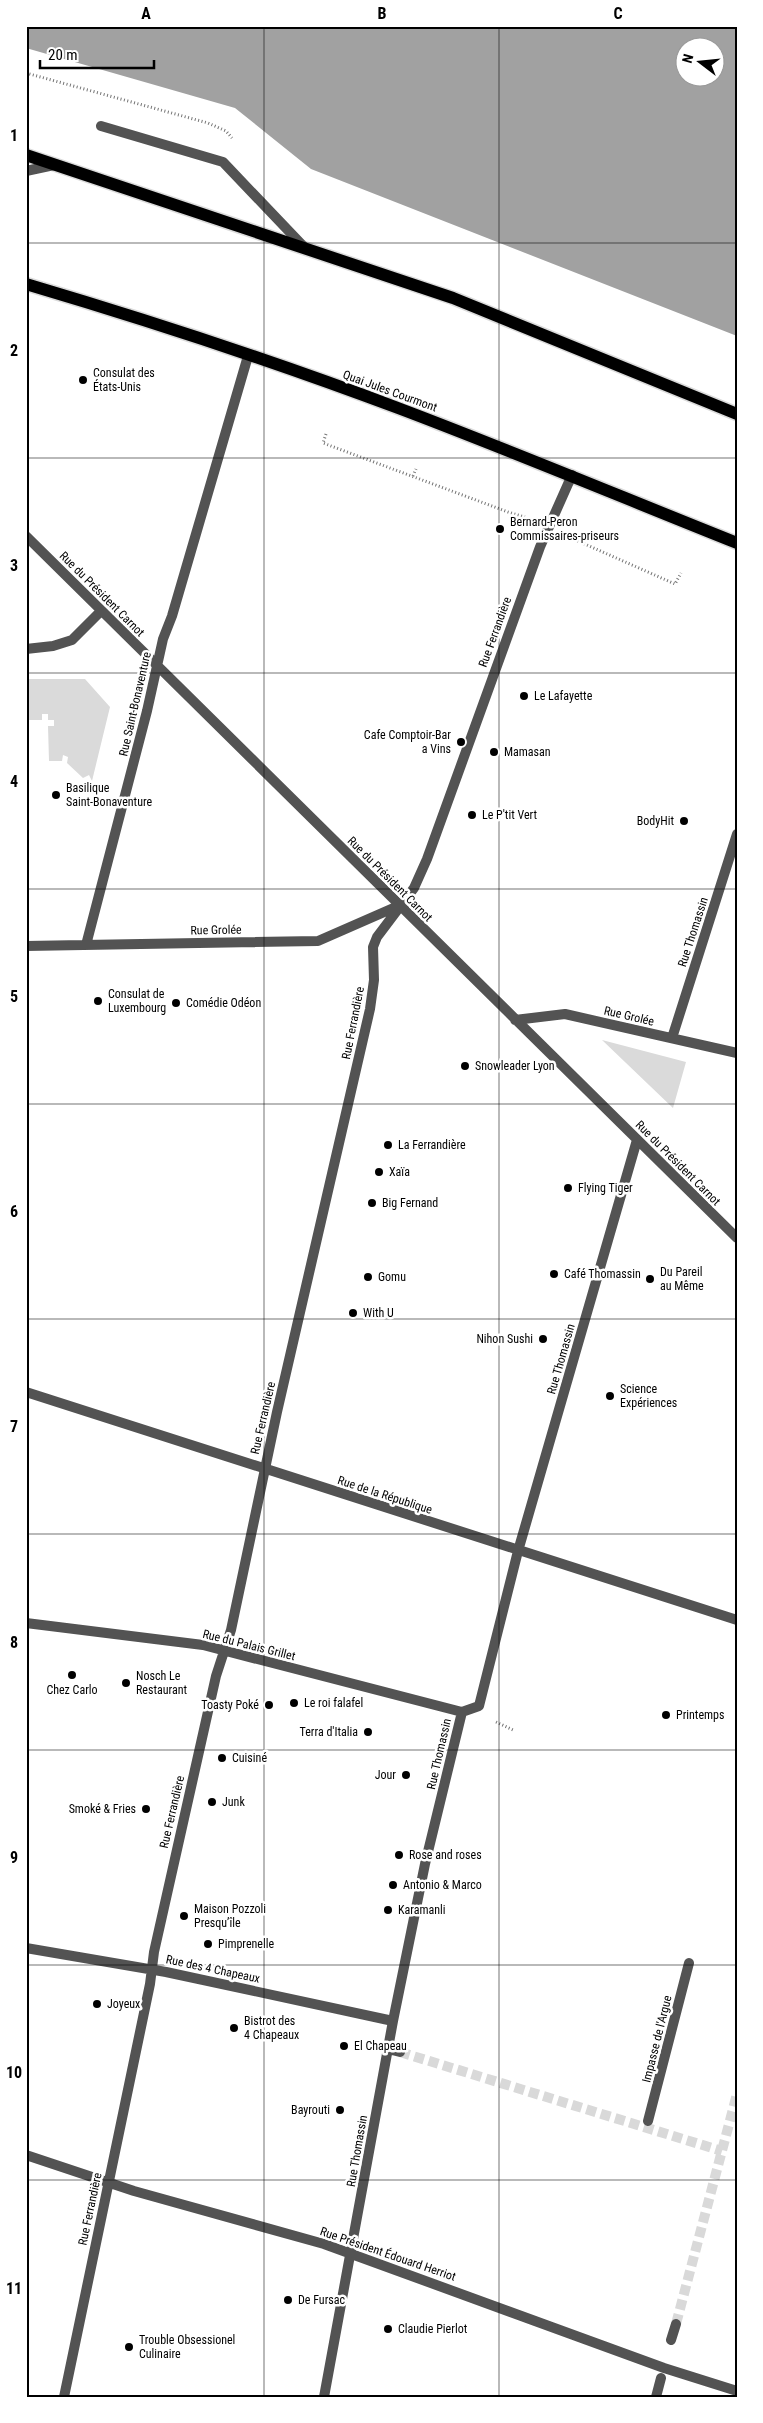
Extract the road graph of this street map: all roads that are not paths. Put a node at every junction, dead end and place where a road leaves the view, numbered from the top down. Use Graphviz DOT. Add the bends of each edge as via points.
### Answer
graph roads {
  1 [pos="101,126"];
  2 [pos="26,155"];
  3 [pos="55,165"];
  4 [pos="26,171"];
  5 [pos="304,247"];
  6 [pos="26,284"];
  7 [pos="248,356"];
  8 [pos="737,414"];
  9 [pos="572,475"];
  10 [pos="26,536"];
  11 [pos="737,543"];
  12 [pos="101,611"];
  13 [pos="26,649"];
  14 [pos="157,666"];
  15 [pos="737,834"];
  16 [pos="399,906"];
  17 [pos="86,945"];
  18 [pos="26,946"];
  19 [pos="516,1020"];
  20 [pos="672,1038"];
  21 [pos="737,1053"];
  22 [pos="637,1140"];
  23 [pos="737,1238"];
  24 [pos="26,1392"];
  25 [pos="264,1468"];
  26 [pos="518,1551"];
  27 [pos="737,1620"];
  28 [pos="26,1623"];
  29 [pos="223,1651"];
  30 [pos="462,1712"];
  31 [pos="26,1948"];
  32 [pos="689,1963"];
  33 [pos="152,1969"];
  34 [pos="393,2021"];
  35 [pos="388,2049"];
  36 [pos="400,2052"];
  37 [pos="648,2121"];
  38 [pos="26,2155"];
  39 [pos="109,2183"];
  40 [pos="351,2253"];
  41 [pos="676,2324"];
  42 [pos="672,2340"];
  43 [pos="661,2378"];
  44 [pos="737,2391"];
  45 [pos="64,2397"];
  46 [pos="324,2397"];
  47 [pos="656,2397"];
  1 -- 5 [label="street" via="223,162"];
  2 -- 3 [label="main road"];
  3 -- 4 [label="street"];
  3 -- 5 [label="main road" via="189,212"];
  5 -- 8 [label="main road" via="453,298"];
  6 -- 7 [label="main road, Quai Jules Courmont"];
  7 -- 9 [label="main road, Quai Jules Courmont" via="396,407"];
  7 -- 14 [label="street, Rue Saint-Bonaventure"];
  9 -- 11 [label="main road, Quai Jules Courmont"];
  9 -- 16 [label="street, Rue Ferrandière" via="545,533 427,859 414,888"];
  10 -- 12 [label="street, Rue du Président Carnot"];
  12 -- 13 [label="street" via="72,640"];
  12 -- 14 [label="street, Rue du Président Carnot"];
  14 -- 16 [label="street, Rue du Président Carnot"];
  14 -- 17 [label="street, Rue Saint-Bonaventure"];
  15 -- 20 [label="street, Rue Thomassin"];
  16 -- 17 [label="street, Rue Grolée" via="318,941"];
  16 -- 19 [label="street, Rue du Président Carnot"];
  16 -- 25 [label="street, Rue Ferrandière" via="373,947 374,980 370,1009"];
  17 -- 18 [label="street, Rue Grolée"];
  19 -- 20 [label="street, Rue Grolée" via="565,1014"];
  19 -- 22 [label="street, Rue du Président Carnot"];
  20 -- 21 [label="street, Rue Grolée"];
  22 -- 23 [label="street, Rue du Président Carnot"];
  22 -- 26 [label="street, Rue Thomassin"];
  24 -- 25 [label="street, Rue de la République"];
  25 -- 26 [label="street, Rue de la République"];
  25 -- 29 [label="street, Rue Ferrandière" via="231,1630"];
  26 -- 27 [label="street, Rue de la République"];
  26 -- 30 [label="street, Rue Thomassin" via="479,1706"];
  28 -- 29 [label="street, Rue du Palais Grillet" via="202,1645"];
  29 -- 30 [label="street, Rue du Palais Grillet"];
  29 -- 33 [label="street, Rue Ferrandière"];
  30 -- 34 [label="street, Rue Thomassin" via="425,1864"];
  31 -- 33 [label="street, Rue des 4 Chapeaux"];
  32 -- 37 [label="street, Impasse de l'Argue"];
  33 -- 34 [label="street, Rue des 4 Chapeaux"];
  33 -- 39 [label="street, Rue Ferrandière"];
  34 -- 35 [label="street, Rue Thomassin"];
  35 -- 36 [label="street"];
  35 -- 40 [label="street, Rue Thomassin"];
  38 -- 39 [label="street, Rue Président Édouard Herriot"];
  39 -- 40 [label="street, Rue Président Édouard Herriot"];
  39 -- 45 [label="street, Rue Ferrandière"];
  40 -- 44 [label="street, Rue Président Édouard Herriot" via="664,2368"];
  40 -- 46 [label="street, Rue Thomassin"];
  41 -- 42 [label="street"];
  43 -- 47 [label="street"];
}
